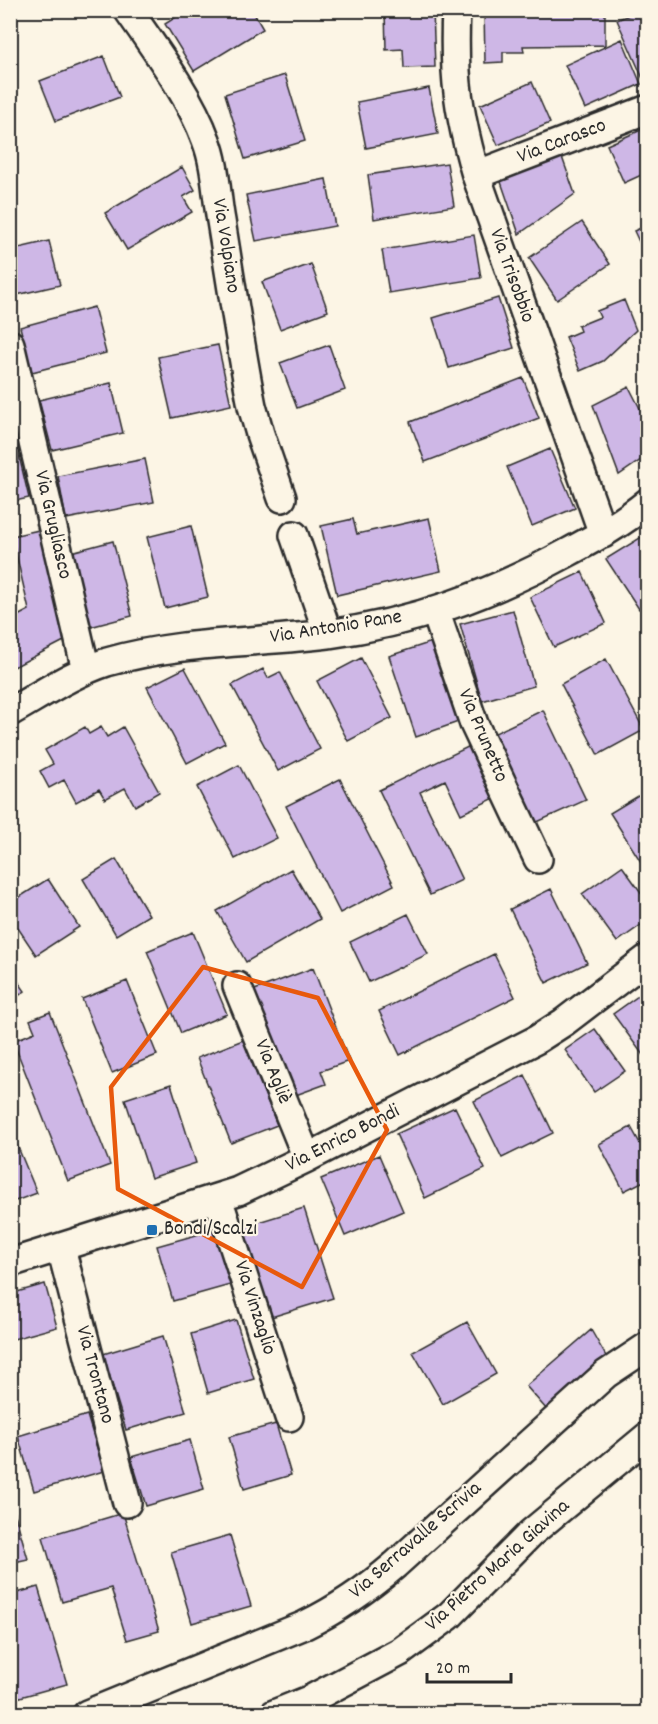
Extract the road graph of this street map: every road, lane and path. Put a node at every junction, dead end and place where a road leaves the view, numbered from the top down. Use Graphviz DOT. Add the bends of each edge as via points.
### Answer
graph roads {
  1 [pos="129,10"];
  2 [pos="456,10"];
  3 [pos="648,109"];
  4 [pos="476,175"];
  5 [pos="10,344"];
  6 [pos="282,498"];
  7 [pos="648,502"];
  8 [pos="603,534"];
  9 [pos="294,536"];
  10 [pos="435,610"];
  11 [pos="328,634"];
  12 [pos="86,670"];
  13 [pos="10,712"];
  14 [pos="538,859"];
  15 [pos="648,958"];
  16 [pos="237,986"];
  17 [pos="307,1158"];
  18 [pos="218,1198"];
  19 [pos="61,1248"];
  20 [pos="10,1263"];
  21 [pos="648,1346"];
  22 [pos="289,1417"];
  23 [pos="648,1436"];
  24 [pos="127,1503"];
  25 [pos="87,1713"];
  26 [pos="274,1713"];
  1 -- 6 [label="street, Via Volpiano" via="174,79 206,140 252,406"];
  2 -- 4 [label="street, Via Trisobbio" via="459,97"];
  3 -- 4 [label="street, Via Carasco"];
  4 -- 8 [label="street, Via Trisobbio"];
  5 -- 12 [label="street, Via Grugliasco"];
  7 -- 8 [label="street, Via Antonio Pane"];
  8 -- 10 [label="street, Via Antonio Pane" via="511,582"];
  9 -- 11 [label="street"];
  10 -- 11 [label="street, Via Antonio Pane"];
  10 -- 14 [label="street, Via Prunetto" via="474,724"];
  11 -- 12 [label="street, Via Antonio Pane" via="179,647 129,656"];
  12 -- 13 [label="street, Via Antonio Pane"];
  15 -- 17 [label="street, Via Enrico Bondi" via="536,1040"];
  16 -- 17 [label="street, Via Agliè"];
  17 -- 18 [label="street, Via Enrico Bondi"];
  18 -- 19 [label="street, Via Enrico Bondi"];
  18 -- 22 [label="street, Via Vinzaglio"];
  19 -- 20 [label="street, Via Enrico Bondi"];
  19 -- 24 [label="street, Via Trontano"];
  21 -- 25 [label="street, Via Serravalle Scrivia" via="606,1374 395,1565 332,1612"];
  23 -- 26 [label="street, Via Pietro Maria Giavina" via="531,1533 449,1616 400,1652 311,1699"];
}
